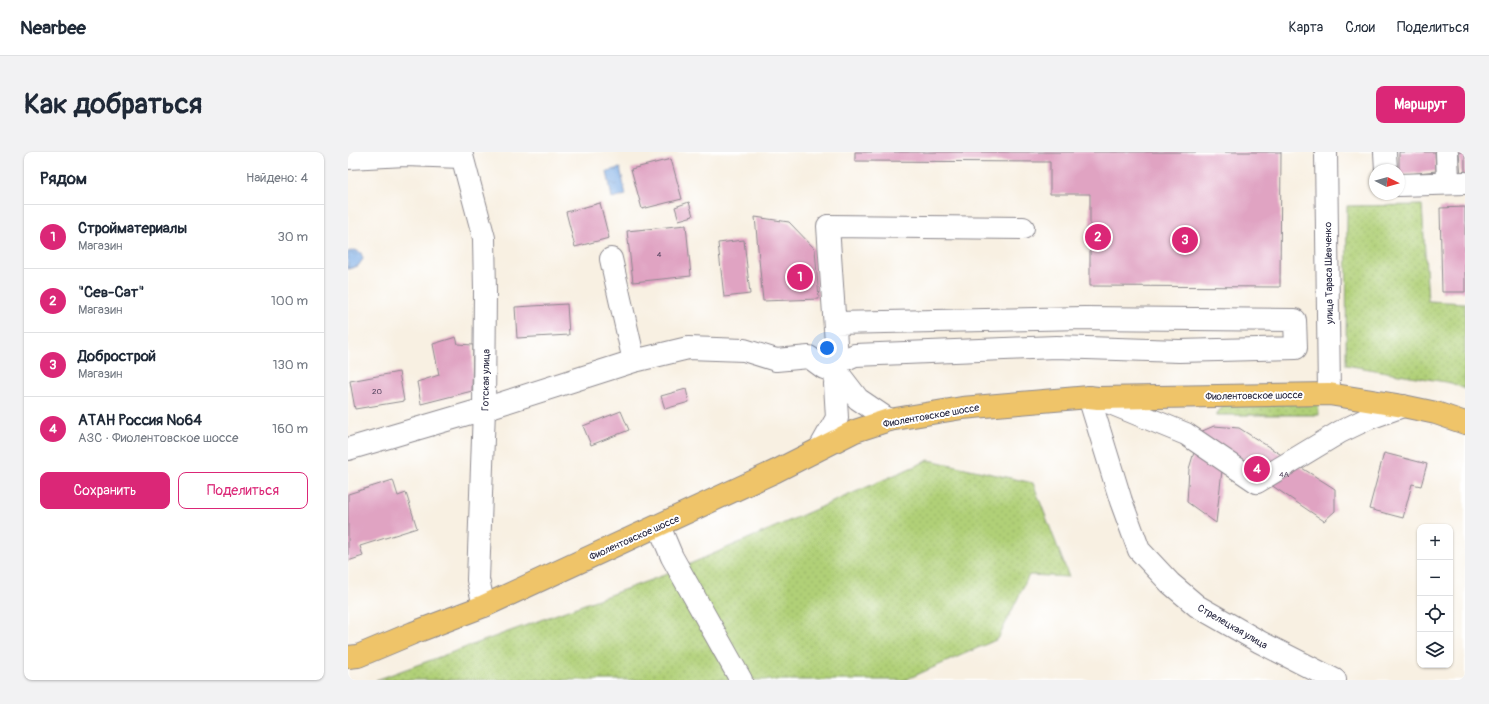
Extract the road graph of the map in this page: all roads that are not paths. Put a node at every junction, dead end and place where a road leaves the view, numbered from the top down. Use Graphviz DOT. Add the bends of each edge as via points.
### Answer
graph roads {
  1 [pos="1326,152"];
  2 [pos="1385,152"];
  3 [pos="1447,152"];
  4 [pos="461,154"];
  5 [pos="348,158"];
  6 [pos="1386,164"];
  7 [pos="1457,183"];
  8 [pos="1405,185"];
  9 [pos="1023,228"];
  10 [pos="610,259"];
  11 [pos="835,324"];
  12 [pos="634,361"];
  13 [pos="843,363"];
  14 [pos="1329,394"];
  15 [pos="1093,397"];
  16 [pos="1403,406"];
  17 [pos="484,409"];
  18 [pos="890,420"];
  19 [pos="1465,423"];
  20 [pos="820,448"];
  21 [pos="348,449"];
  22 [pos="659,526"];
  23 [pos="484,606"];
  24 [pos="348,657"];
  25 [pos="740,680"];
  26 [pos="1335,680"];
  1 -- 14 [label="street, улица Тараса Шевченко"];
  2 -- 6 [label="street"];
  3 -- 7 [label="street"];
  4 -- 5 [label="street, Готская улица"];
  4 -- 17 [label="street, Готская улица" via="484,238"];
  7 -- 8 [label="street"];
  9 -- 11 [label="street" via="828,226"];
  10 -- 12 [label="street"];
  11 -- 13 [label="street"];
  11 -- 13 [label="street" via="1084,318 1295,320 1296,348 1179,351 1056,347"];
  12 -- 13 [label="street" via="688,348 744,350 776,360 808,357 824,368"];
  12 -- 17 [label="street"];
  13 -- 18 [label="street" via="858,399"];
  13 -- 20 [label="street" via="835,384 837,418"];
  14 -- 15 [label="main road, Фиолентовское шоссе"];
  14 -- 16 [label="main road, Фиолентовское шоссе"];
  15 -- 16 [label="street" via="1186,434 1257,482 1340,432 1368,418"];
  15 -- 18 [label="main road, Фиолентовское шоссе" via="962,408"];
  15 -- 26 [label="street, Стрелецкая улица" via="1121,501 1139,550 1170,583 1197,606"];
  16 -- 19 [label="main road, Фиолентовское шоссе"];
  17 -- 21 [label="street"];
  17 -- 23 [label="street, Готская улица" via="478,580"];
  18 -- 20 [label="main road, Фиолентовское шоссе" via="854,431"];
  20 -- 22 [label="main road, Фиолентовское шоссе"];
  22 -- 23 [label="main road, Фиолентовское шоссе"];
  22 -- 25 [label="street" via="672,557"];
  23 -- 24 [label="main road, Фиолентовское шоссе" via="358,656"];
}
